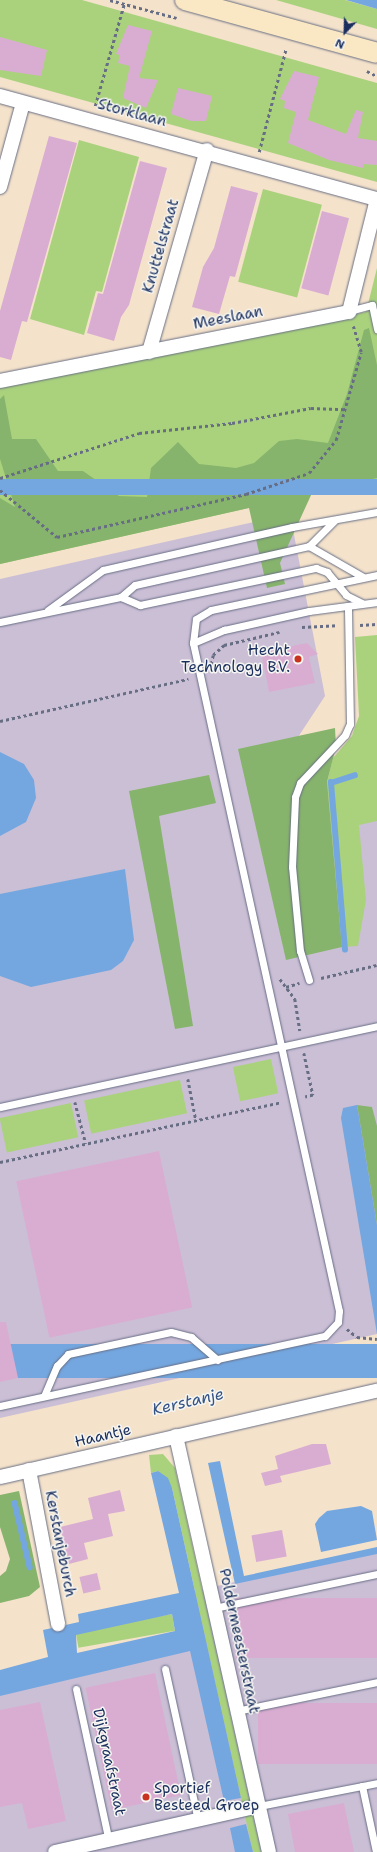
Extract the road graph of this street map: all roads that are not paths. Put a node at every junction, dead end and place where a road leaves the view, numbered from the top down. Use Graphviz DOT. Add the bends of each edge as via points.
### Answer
graph roads {
  1 [pos="185,0"];
  2 [pos="377,53"];
  3 [pos="0,96"];
  4 [pos="23,103"];
  5 [pos="207,150"];
  6 [pos="0,187"];
  7 [pos="377,199"];
  8 [pos="348,312"];
  9 [pos="377,329"];
  10 [pos="149,352"];
  11 [pos="0,381"];
  12 [pos="377,512"];
  13 [pos="334,521"];
  14 [pos="309,546"];
  15 [pos="377,574"];
  16 [pos="363,577"];
  17 [pos="336,582"];
  18 [pos="121,597"];
  19 [pos="377,602"];
  20 [pos="362,603"];
  21 [pos="348,606"];
  22 [pos="46,611"];
  23 [pos="0,622"];
  24 [pos="193,644"];
  25 [pos="308,980"];
  26 [pos="377,1026"];
  27 [pos="281,1046"];
  28 [pos="0,1107"];
  29 [pos="217,1360"];
  30 [pos="377,1391"];
  31 [pos="44,1396"];
  32 [pos="0,1406"];
  33 [pos="176,1436"];
  34 [pos="29,1470"];
  35 [pos="0,1477"];
  36 [pos="377,1574"];
  37 [pos="214,1608"];
  38 [pos="58,1624"];
  39 [pos="165,1668"];
  40 [pos="377,1682"];
  41 [pos="76,1689"];
  42 [pos="236,1711"];
  43 [pos="377,1782"];
  44 [pos="362,1786"];
  45 [pos="259,1806"];
  46 [pos="198,1820"];
  47 [pos="104,1845"];
  48 [pos="55,1852"];
  49 [pos="269,1852"];
  50 [pos="376,1852"];
  1 -- 2 [label="main road"];
  3 -- 4 [label="street, Storklaan"];
  4 -- 5 [label="street, Storklaan"];
  4 -- 6 [label="street"];
  5 -- 7 [label="street, Storklaan"];
  5 -- 10 [label="street, Knuttelstraat"];
  7 -- 8 [label="street"];
  8 -- 9 [label="lane" via="372,305"];
  8 -- 10 [label="street, Meeslaan"];
  10 -- 11 [label="street, Meeslaan"];
  12 -- 13 [label="lane"];
  13 -- 14 [label="lane"];
  13 -- 22 [label="lane" via="292,527 103,570"];
  14 -- 16 [label="lane"];
  14 -- 18 [label="lane" via="135,585"];
  15 -- 16 [label="lane"];
  16 -- 17 [label="lane"];
  17 -- 18 [label="lane" via="327,572 316,568 140,605"];
  17 -- 20 [label="lane" via="346,595"];
  17 -- 24 [label="lane" via="211,610 196,619"];
  18 -- 22 [label="lane"];
  19 -- 20 [label="lane"];
  20 -- 21 [label="lane"];
  21 -- 24 [label="lane" via="224,630"];
  21 -- 25 [label="lane" via="350,724 345,735 300,783 295,797 292,867 300,951"];
  22 -- 23 [label="lane"];
  24 -- 27 [label="lane"];
  26 -- 27 [label="lane"];
  27 -- 28 [label="lane"];
  27 -- 29 [label="lane" via="340,1311 338,1322 325,1336"];
  29 -- 31 [label="lane"];
  29 -- 31 [label="lane" via="192,1338 171,1332 68,1354 57,1366"];
  30 -- 33 [label="street, Haantje"];
  31 -- 32 [label="lane"];
  33 -- 34 [label="street, Haantje"];
  33 -- 37 [label="street, Poldermeesterstraat"];
  34 -- 35 [label="street, Haantje"];
  34 -- 38 [label="street, Kerstanjeburch"];
  36 -- 37 [label="lane"];
  37 -- 42 [label="street, Poldermeesterstraat"];
  39 -- 46 [label="lane"];
  40 -- 42 [label="lane"];
  41 -- 47 [label="lane, Dijkgraafstraat"];
  42 -- 45 [label="street, Poldermeesterstraat"];
  43 -- 44 [label="lane"];
  44 -- 45 [label="lane"];
  44 -- 50 [label="lane"];
  45 -- 46 [label="street, Dijkgraafstraat"];
  45 -- 49 [label="street, Poldermeesterstraat"];
  46 -- 47 [label="street, Dijkgraafstraat"];
  47 -- 48 [label="street, Dijkgraafstraat"];
}
